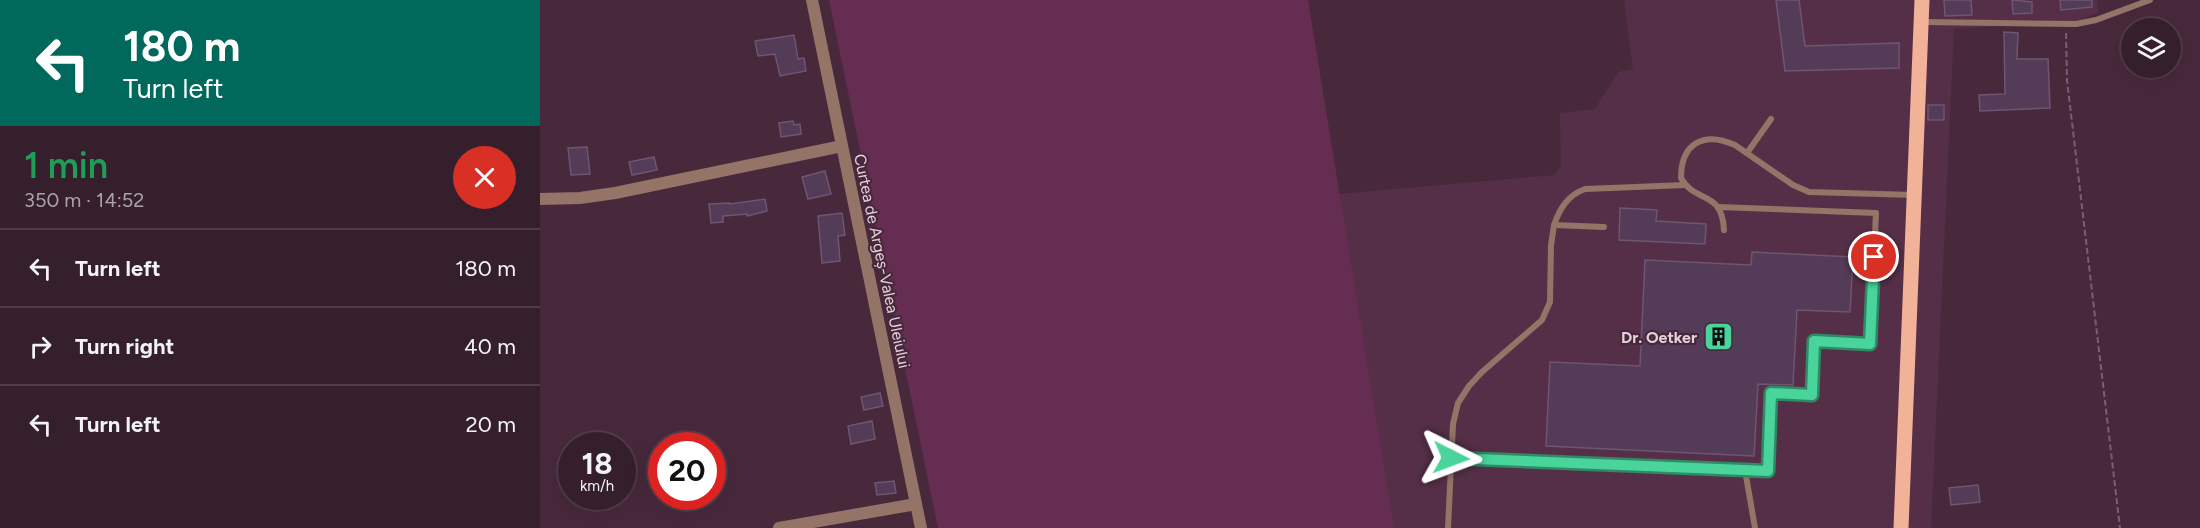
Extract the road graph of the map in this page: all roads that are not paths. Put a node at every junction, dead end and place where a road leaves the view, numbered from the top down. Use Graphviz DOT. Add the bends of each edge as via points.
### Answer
graph roads {
  1 [pos="812,0"];
  2 [pos="1922,0"];
  3 [pos="2150,0"];
  4 [pos="1922,22"];
  5 [pos="1771,119"];
  6 [pos="842,146"];
  7 [pos="1746,153"];
  8 [pos="1685,185"];
  9 [pos="1915,195"];
  10 [pos="540,199"];
  11 [pos="1718,207"];
  12 [pos="1554,225"];
  13 [pos="1604,227"];
  14 [pos="1724,230"];
  15 [pos="1451,458"];
  16 [pos="1745,470"];
  17 [pos="916,504"];
  18 [pos="779,528"];
  19 [pos="921,528"];
  20 [pos="1448,528"];
  21 [pos="1755,528"];
  22 [pos="1901,528"];
  1 -- 6 [label="street, Curtea de Argeș-Valea Uleiului"];
  2 -- 4 [label="main road"];
  3 -- 4 [label="lane" via="2096,20 2066,24"];
  4 -- 9 [label="main road"];
  5 -- 7 [label="lane"];
  6 -- 10 [label="street" via="615,193"];
  6 -- 17 [label="street, Curtea de Argeș-Valea Uleiului"];
  7 -- 8 [label="lane" via="1726,141 1711,139 1690,147 1681,166"];
  7 -- 9 [label="lane" via="1809,192"];
  8 -- 11 [label="lane" via="1711,198"];
  8 -- 12 [label="lane" via="1585,189 1573,194 1559,211"];
  9 -- 22 [label="main road"];
  11 -- 14 [label="lane" via="1724,218"];
  11 -- 16 [label="lane" via="1876,213 1870,344 1814,341 1812,395 1771,393 1768,471"];
  12 -- 13 [label="lane"];
  12 -- 15 [label="lane" via="1550,302 1546,312 1542,320 1468,386 1458,403 1453,424"];
  15 -- 16 [label="lane"];
  15 -- 20 [label="lane"];
  16 -- 21 [label="lane"];
  17 -- 18 [label="street"];
  17 -- 19 [label="street, Curtea de Argeș-Valea Uleiului"];
}
